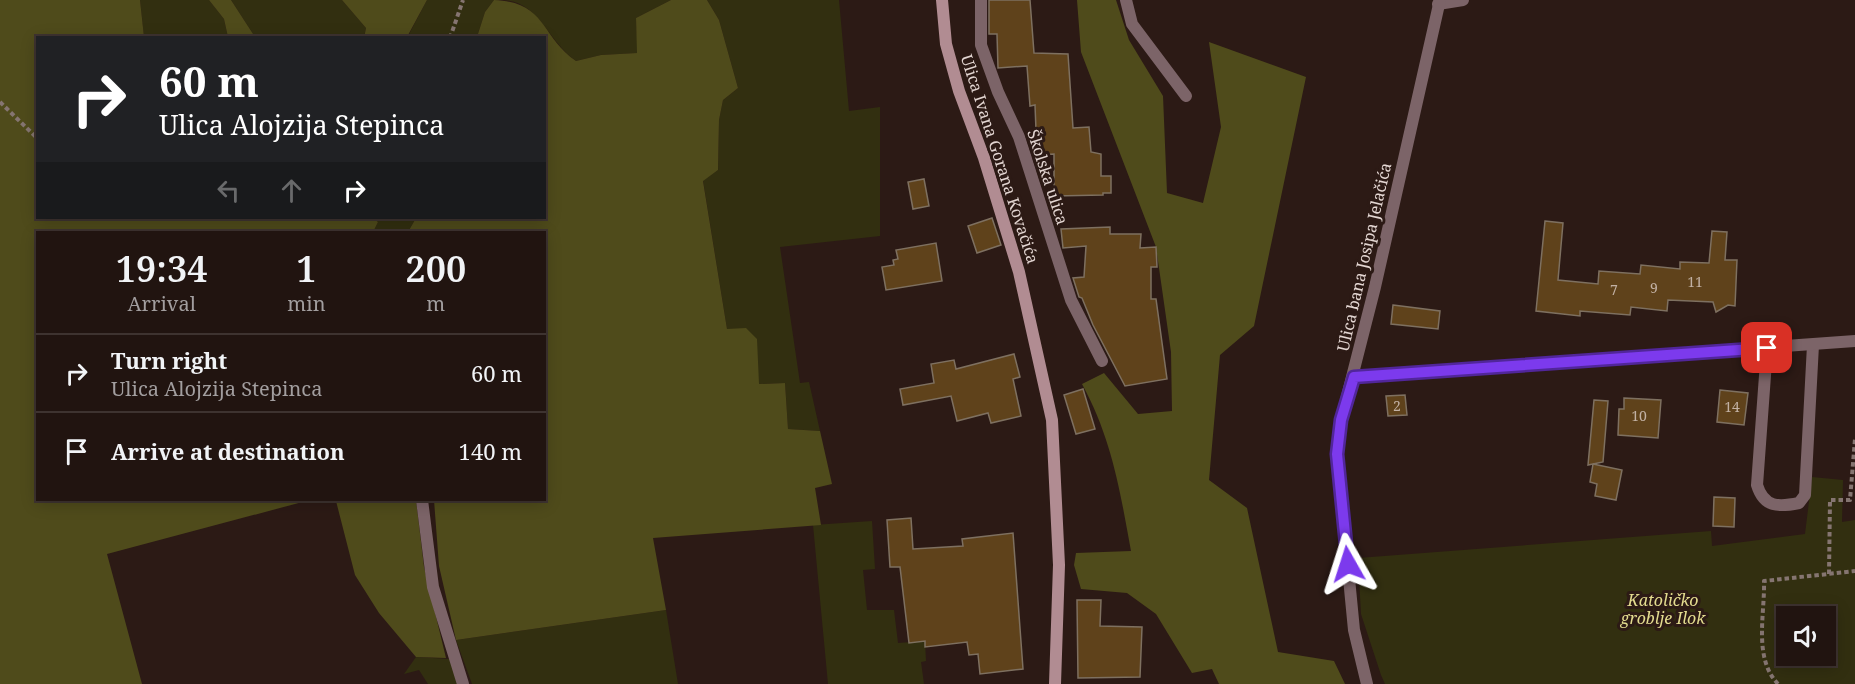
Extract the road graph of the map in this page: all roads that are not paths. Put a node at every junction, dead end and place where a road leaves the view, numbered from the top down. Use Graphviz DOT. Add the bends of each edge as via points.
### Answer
graph roads {
  1 [pos="942,0"];
  2 [pos="981,0"];
  3 [pos="1126,0"];
  4 [pos="1463,0"];
  5 [pos="1439,2"];
  6 [pos="1185,96"];
  7 [pos="1855,341"];
  8 [pos="1813,345"];
  9 [pos="1767,348"];
  10 [pos="1102,361"];
  11 [pos="1354,377"];
  12 [pos="422,501"];
  13 [pos="463,684"];
  14 [pos="1055,684"];
  15 [pos="1366,684"];
  1 -- 14 [label="main road, Ulica Ivana Gorana Kovačića" via="946,44 958,92 1013,251 1052,420 1059,565"];
  2 -- 10 [label="street, Školska ulica" via="981,45 1019,137 1071,300"];
  3 -- 6 [label="street" via="1132,24"];
  4 -- 5 [label="street"];
  5 -- 11 [label="street, Ulica bana Josipa Jelačića"];
  7 -- 8 [label="street"];
  8 -- 9 [label="street"];
  8 -- 9 [label="street" via="1805,495 1799,503 1788,505 1767,503 1760,497 1757,485"];
  9 -- 11 [label="street"];
  11 -- 15 [label="street, Ulica bana Josipa Jelačića" via="1341,420 1337,454 1354,630"];
  12 -- 13 [label="street" via="433,587"];
}
